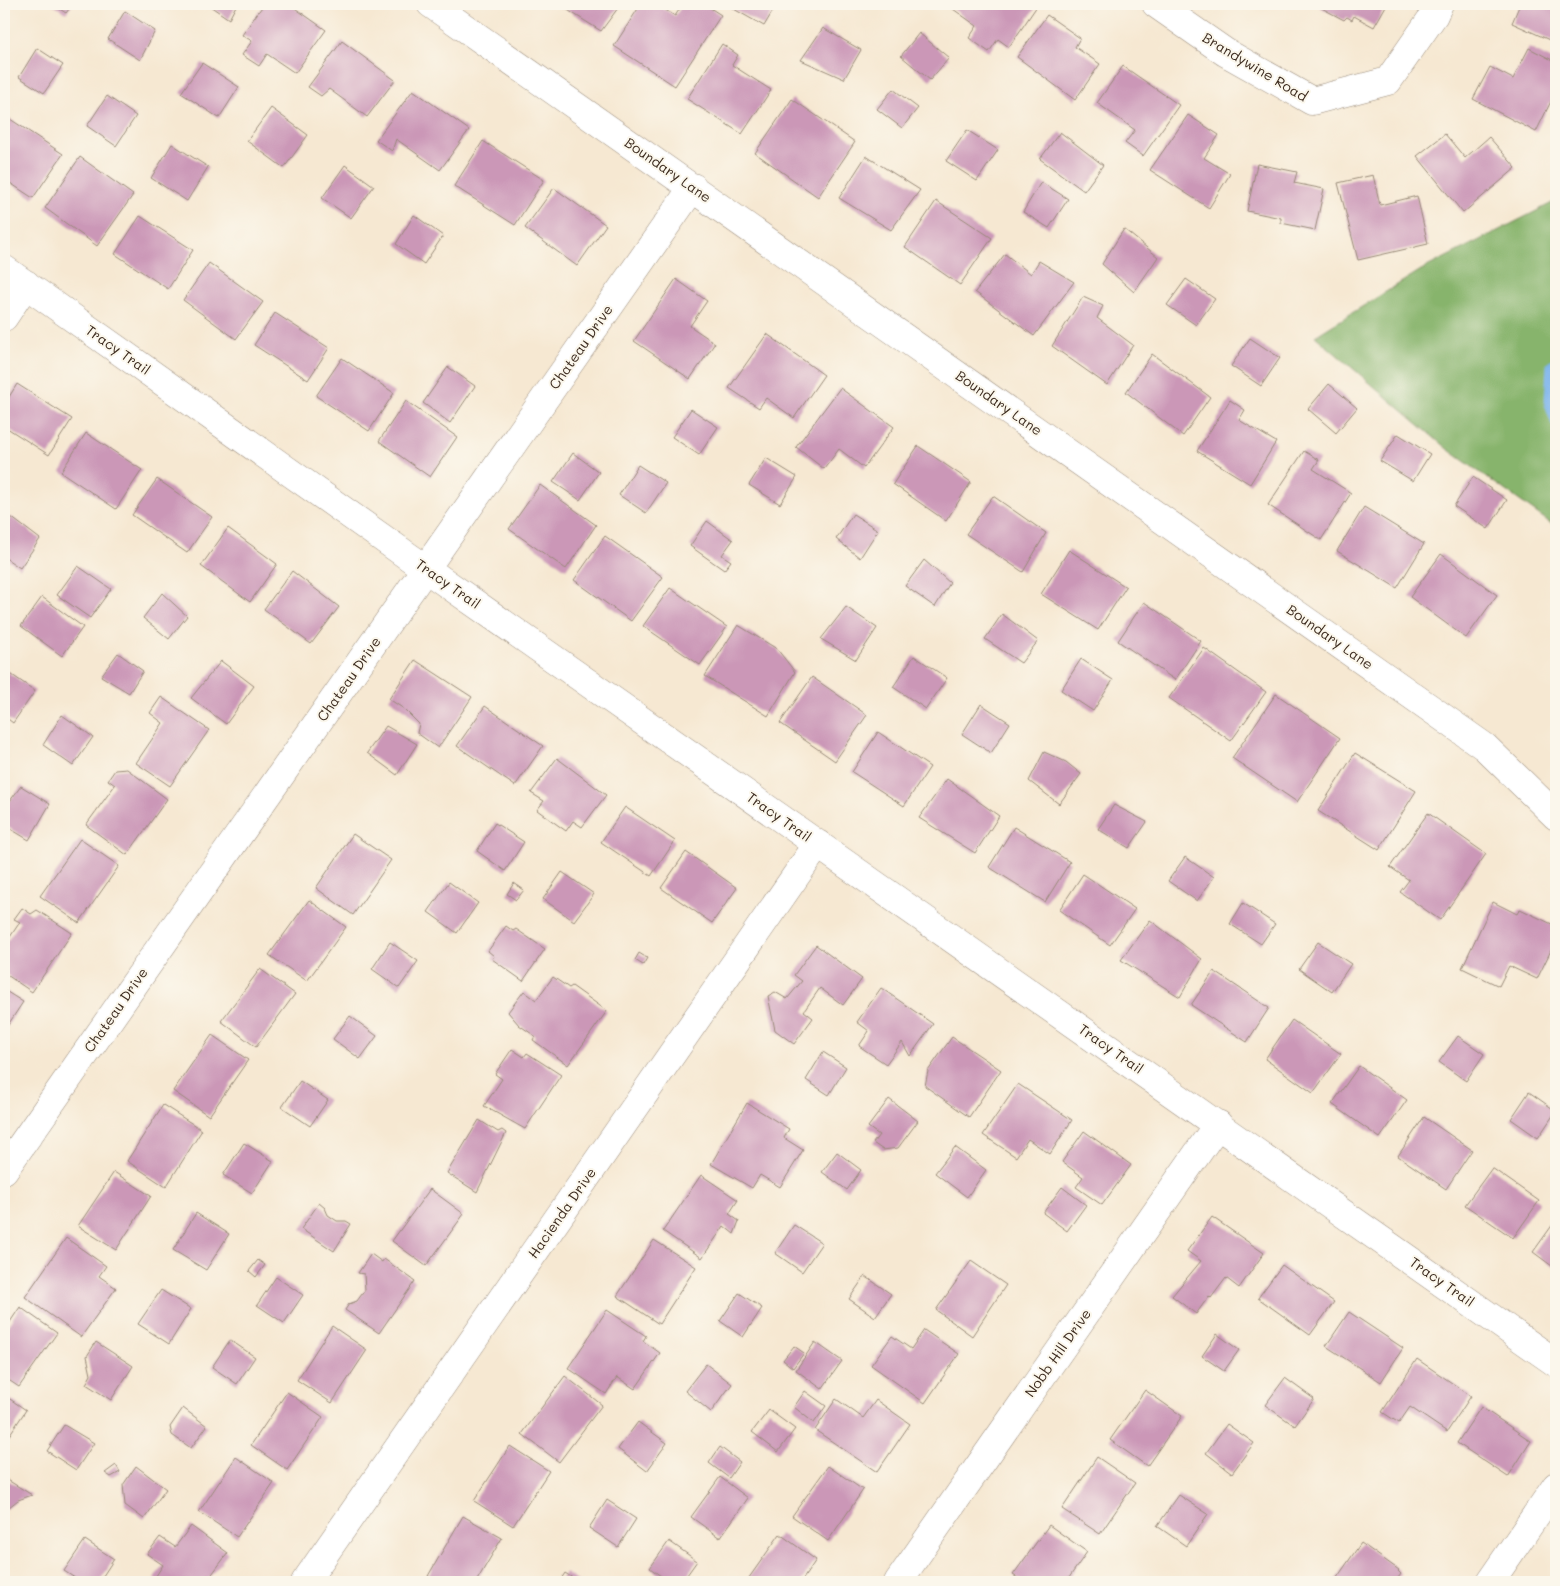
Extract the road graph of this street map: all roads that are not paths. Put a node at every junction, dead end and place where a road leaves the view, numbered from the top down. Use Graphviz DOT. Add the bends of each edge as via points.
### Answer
graph roads {
  1 [pos="431,4"];
  2 [pos="1156,4"];
  3 [pos="1439,4"];
  4 [pos="694,187"];
  5 [pos="4,269"];
  6 [pos="26,284"];
  7 [pos="4,317"];
  8 [pos="426,569"];
  9 [pos="1556,816"];
  10 [pos="818,844"];
  11 [pos="1218,1124"];
  12 [pos="4,1170"];
  13 [pos="1556,1363"];
  14 [pos="1556,1486"];
  15 [pos="306,1582"];
  16 [pos="898,1582"];
  17 [pos="1490,1582"];
  1 -- 4 [label="street, Boundary Lane"];
  2 -- 3 [label="street, Brandywine Road" via="1224,52 1312,101 1388,81"];
  4 -- 8 [label="street, Chateau Drive"];
  4 -- 9 [label="street, Boundary Lane" via="1485,746"];
  5 -- 6 [label="street, Tracy Trail"];
  6 -- 7 [label="street"];
  6 -- 8 [label="street, Tracy Trail"];
  8 -- 10 [label="street, Tracy Trail"];
  8 -- 12 [label="street, Chateau Drive"];
  10 -- 11 [label="street, Tracy Trail"];
  10 -- 15 [label="street, Hacienda Drive"];
  11 -- 13 [label="street, Tracy Trail"];
  11 -- 16 [label="street, Nobb Hill Drive"];
  14 -- 17 [label="street"];
}
